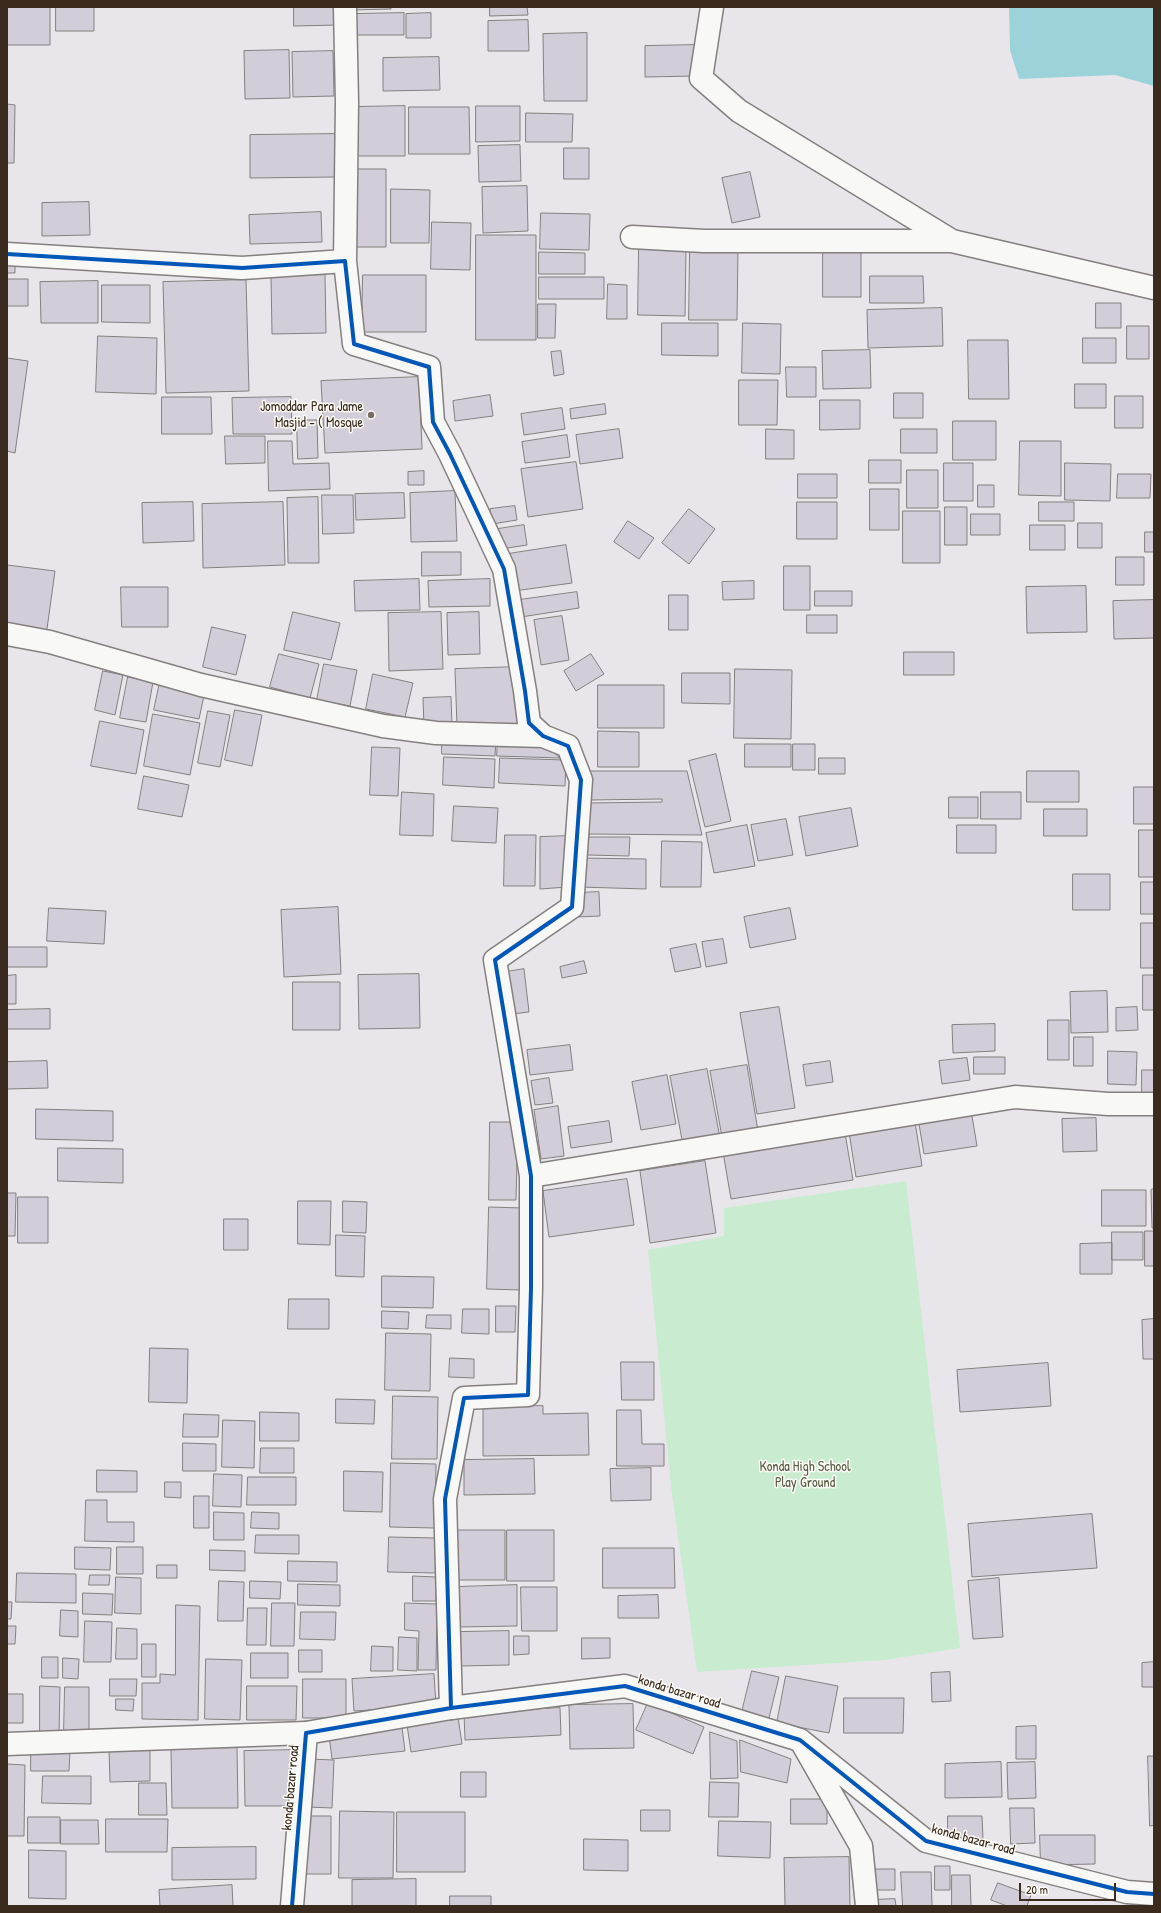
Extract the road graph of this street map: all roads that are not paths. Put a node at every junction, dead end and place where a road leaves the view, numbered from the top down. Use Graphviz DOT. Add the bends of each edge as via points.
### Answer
graph roads {
  1 [pos="345,7"];
  2 [pos="712,7"];
  3 [pos="632,237"];
  4 [pos="952,241"];
  5 [pos="7,254"];
  6 [pos="345,261"];
  7 [pos="1154,288"];
  8 [pos="7,634"];
  9 [pos="543,736"];
  10 [pos="1154,1104"];
  11 [pos="531,1176"];
  12 [pos="451,1708"];
  13 [pos="306,1733"];
  14 [pos="800,1740"];
  15 [pos="7,1744"];
  16 [pos="1154,1894"];
  17 [pos="292,1906"];
  18 [pos="867,1906"];
  1 -- 6 [label="street"];
  2 -- 4 [label="street" via="701,78 739,111"];
  3 -- 4 [label="street" via="704,241"];
  4 -- 7 [label="street"];
  5 -- 6 [label="street" via="242,268"];
  6 -- 9 [label="street" via="354,344 429,367 433,422 504,569 529,723"];
  8 -- 9 [label="street" via="50,642 201,685 383,726 436,733"];
  9 -- 11 [label="street" via="568,746 581,780 572,907 496,960"];
  10 -- 11 [label="street" via="1108,1104 1015,1097"];
  11 -- 12 [label="street" via="528,1394 464,1398 445,1499"];
  12 -- 13 [label="street, konda bazar road"];
  12 -- 14 [label="street, konda bazar road" via="624,1686"];
  13 -- 15 [label="street"];
  13 -- 17 [label="street, konda bazar road"];
  14 -- 16 [label="street, konda bazar road" via="926,1841 1127,1892"];
  14 -- 18 [label="street" via="861,1846"];
}
